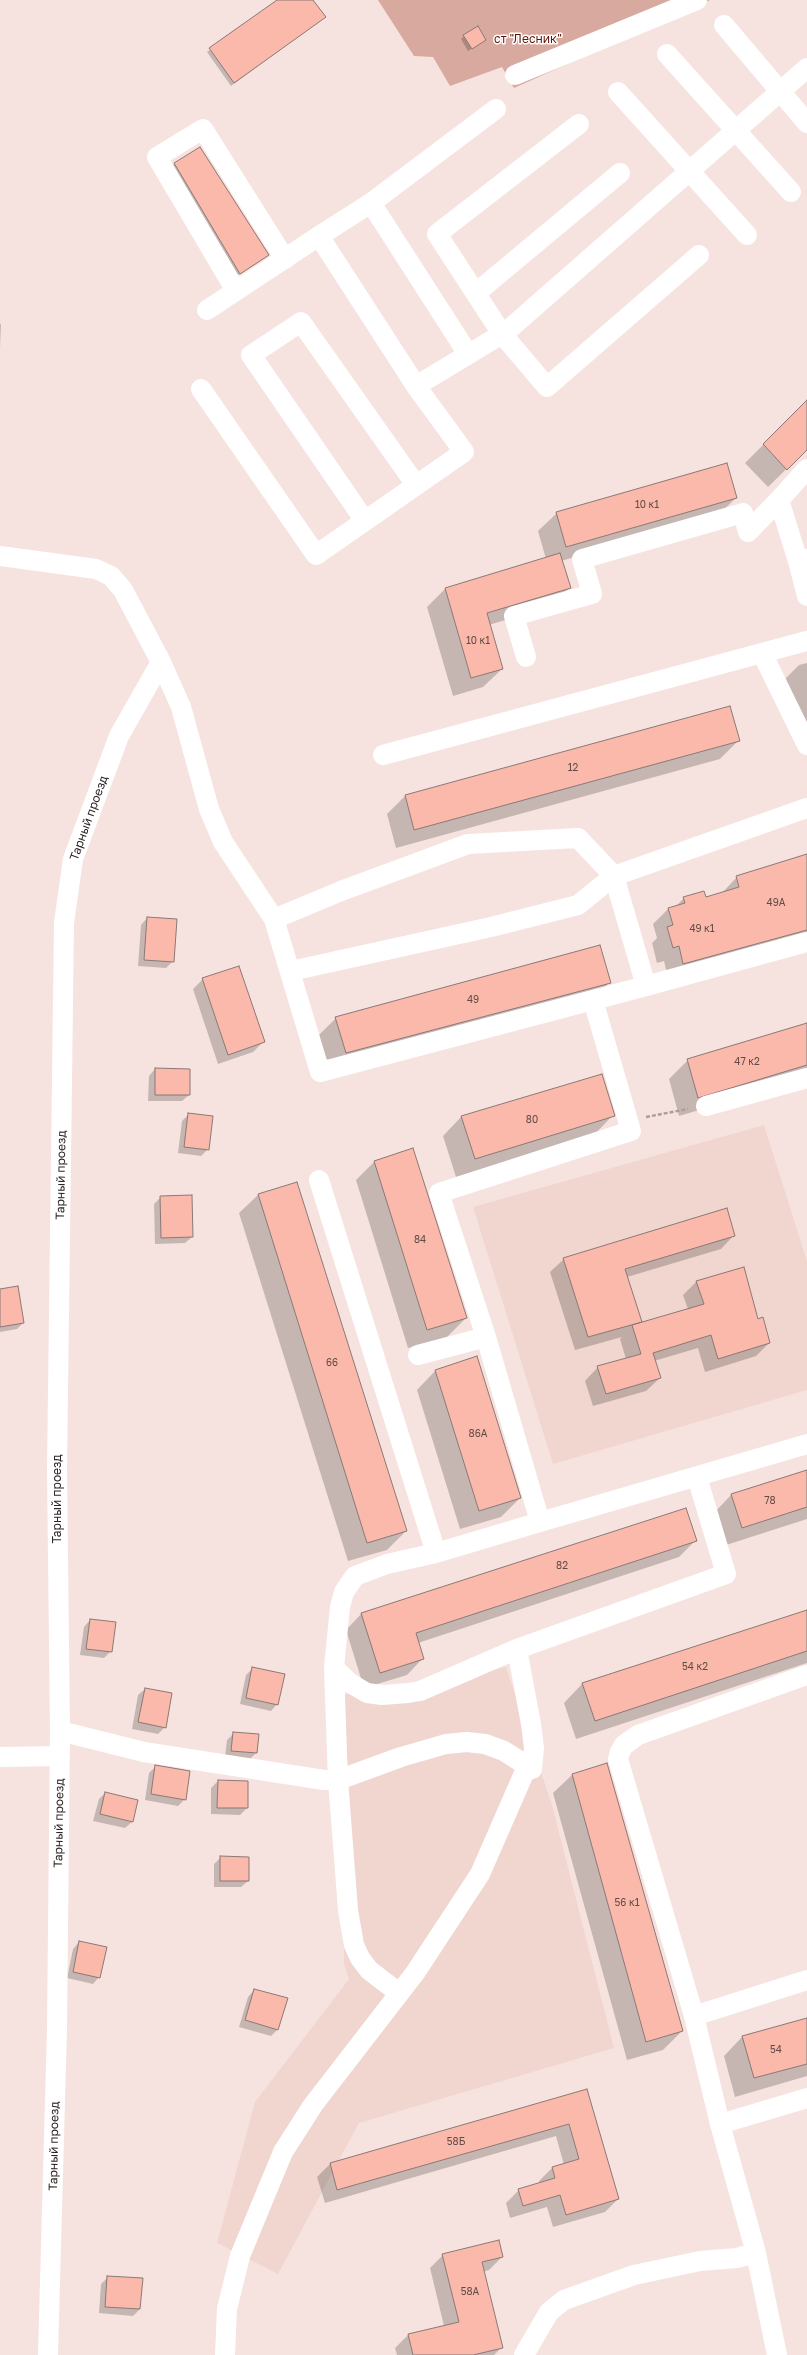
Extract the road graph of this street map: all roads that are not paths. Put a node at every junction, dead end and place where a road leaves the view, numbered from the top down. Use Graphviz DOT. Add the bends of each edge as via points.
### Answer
graph roads {
  1 [pos="697,0"];
  2 [pos="724,25"];
  3 [pos="667,54"];
  4 [pos="807,68"];
  5 [pos="515,75"];
  6 [pos="780,91"];
  7 [pos="618,92"];
  8 [pos="496,109"];
  9 [pos="807,123"];
  10 [pos="579,124"];
  11 [pos="736,130"];
  12 [pos="689,172"];
  13 [pos="620,173"];
  14 [pos="791,192"];
  15 [pos="371,203"];
  16 [pos="747,235"];
  17 [pos="319,236"];
  18 [pos="699,255"];
  19 [pos="285,258"];
  20 [pos="236,291"];
  21 [pos="476,293"];
  22 [pos="207,310"];
  23 [pos="502,334"];
  24 [pos="468,354"];
  25 [pos="416,386"];
  26 [pos="201,389"];
  27 [pos="807,469"];
  28 [pos="416,485"];
  29 [pos="779,500"];
  30 [pos="365,521"];
  31 [pos="0,556"];
  32 [pos="802,560"];
  33 [pos="807,596"];
  34 [pos="807,641"];
  35 [pos="762,653"];
  36 [pos="526,657"];
  37 [pos="161,662"];
  38 [pos="807,745"];
  39 [pos="383,755"];
  40 [pos="807,808"];
  41 [pos="614,876"];
  42 [pos="274,919"];
  43 [pos="807,942"];
  44 [pos="291,971"];
  45 [pos="646,986"];
  46 [pos="593,1000"];
  47 [pos="807,1078"];
  48 [pos="706,1106"];
  49 [pos="319,1180"];
  50 [pos="486,1337"];
  51 [pos="418,1355"];
  52 [pos="807,1444"];
  53 [pos="697,1477"];
  54 [pos="540,1522"];
  55 [pos="436,1553"];
  56 [pos="517,1649"];
  57 [pos="334,1668"];
  58 [pos="807,1675"];
  59 [pos="60,1731"];
  60 [pos="60,1756"];
  61 [pos="0,1757"];
  62 [pos="532,1769"];
  63 [pos="338,1780"];
  64 [pos="807,1980"];
  65 [pos="399,1993"];
  66 [pos="694,2016"];
  67 [pos="807,2098"];
  68 [pos="720,2124"];
  69 [pos="756,2253"];
  70 [pos="48,2355"];
  71 [pos="225,2355"];
  72 [pos="524,2355"];
  73 [pos="777,2355"];
  1 -- 5 [label="street"];
  2 -- 6 [label="street"];
  3 -- 11 [label="street"];
  4 -- 6 [label="street"];
  6 -- 9 [label="street"];
  6 -- 11 [label="street"];
  7 -- 12 [label="street"];
  8 -- 15 [label="street"];
  10 -- 21 [label="street" via="437,234"];
  11 -- 12 [label="street"];
  11 -- 14 [label="street"];
  12 -- 16 [label="street"];
  12 -- 23 [label="street"];
  13 -- 21 [label="street"];
  15 -- 17 [label="street"];
  15 -- 24 [label="street"];
  17 -- 19 [label="street"];
  17 -- 25 [label="street"];
  18 -- 23 [label="street" via="547,387"];
  19 -- 20 [label="street"];
  19 -- 20 [label="street" via="203,129 157,157"];
  20 -- 22 [label="street"];
  21 -- 23 [label="street"];
  23 -- 24 [label="street"];
  24 -- 25 [label="street"];
  25 -- 28 [label="street" via="464,452"];
  26 -- 30 [label="street" via="316,555"];
  27 -- 29 [label="street"];
  28 -- 30 [label="street"];
  28 -- 30 [label="street" via="301,322 252,355"];
  29 -- 32 [label="street"];
  29 -- 36 [label="street" via="748,532 743,513 582,559 592,594 514,616"];
  31 -- 37 [label="street" via="96,569 111,576 129,600"];
  32 -- 33 [label="street"];
  34 -- 35 [label="street"];
  35 -- 38 [label="street"];
  35 -- 39 [label="street"];
  37 -- 42 [label="street" via="181,707 199,777 218,829 242,874"];
  37 -- 59 [label="street, Тарный проезд" via="119,736 73,859 64,923 57,1469"];
  40 -- 41 [label="street"];
  41 -- 42 [label="street" via="578,838 468,844"];
  41 -- 44 [label="street" via="578,905"];
  41 -- 45 [label="street"];
  42 -- 44 [label="street"];
  43 -- 45 [label="street"];
  44 -- 46 [label="street" via="320,1072"];
  45 -- 46 [label="street"];
  46 -- 50 [label="street" via="631,1131 440,1193"];
  47 -- 48 [label="street"];
  49 -- 55 [label="street"];
  50 -- 51 [label="street"];
  50 -- 54 [label="street"];
  52 -- 53 [label="street"];
  53 -- 54 [label="street"];
  53 -- 56 [label="street" via="726,1574"];
  54 -- 55 [label="street"];
  55 -- 57 [label="street" via="387,1564 355,1576 344,1592 340,1607"];
  56 -- 57 [label="street" via="420,1691 408,1693 367,1693 350,1683"];
  56 -- 62 [label="street" via="531,1724 534,1748"];
  57 -- 63 [label="street"];
  58 -- 66 [label="street" via="638,1735 624,1745 618,1758"];
  59 -- 60 [label="street, Тарный проезд"];
  59 -- 63 [label="street" via="144,1752 253,1771"];
  60 -- 61 [label="street"];
  60 -- 70 [label="street, Тарный проезд" via="57,2028"];
  62 -- 63 [label="street" via="504,1751 485,1744 467,1742 446,1744 401,1757"];
  62 -- 65 [label="street" via="525,1771 480,1874"];
  63 -- 65 [label="street" via="348,1910 354,1945 369,1970"];
  64 -- 66 [label="street"];
  65 -- 71 [label="street" via="313,2105 283,2152 240,2256 227,2309"];
  66 -- 68 [label="street"];
  67 -- 68 [label="street"];
  68 -- 69 [label="street"];
  69 -- 72 [label="street" via="634,2275 564,2300 549,2312"];
  69 -- 73 [label="street"];
}
